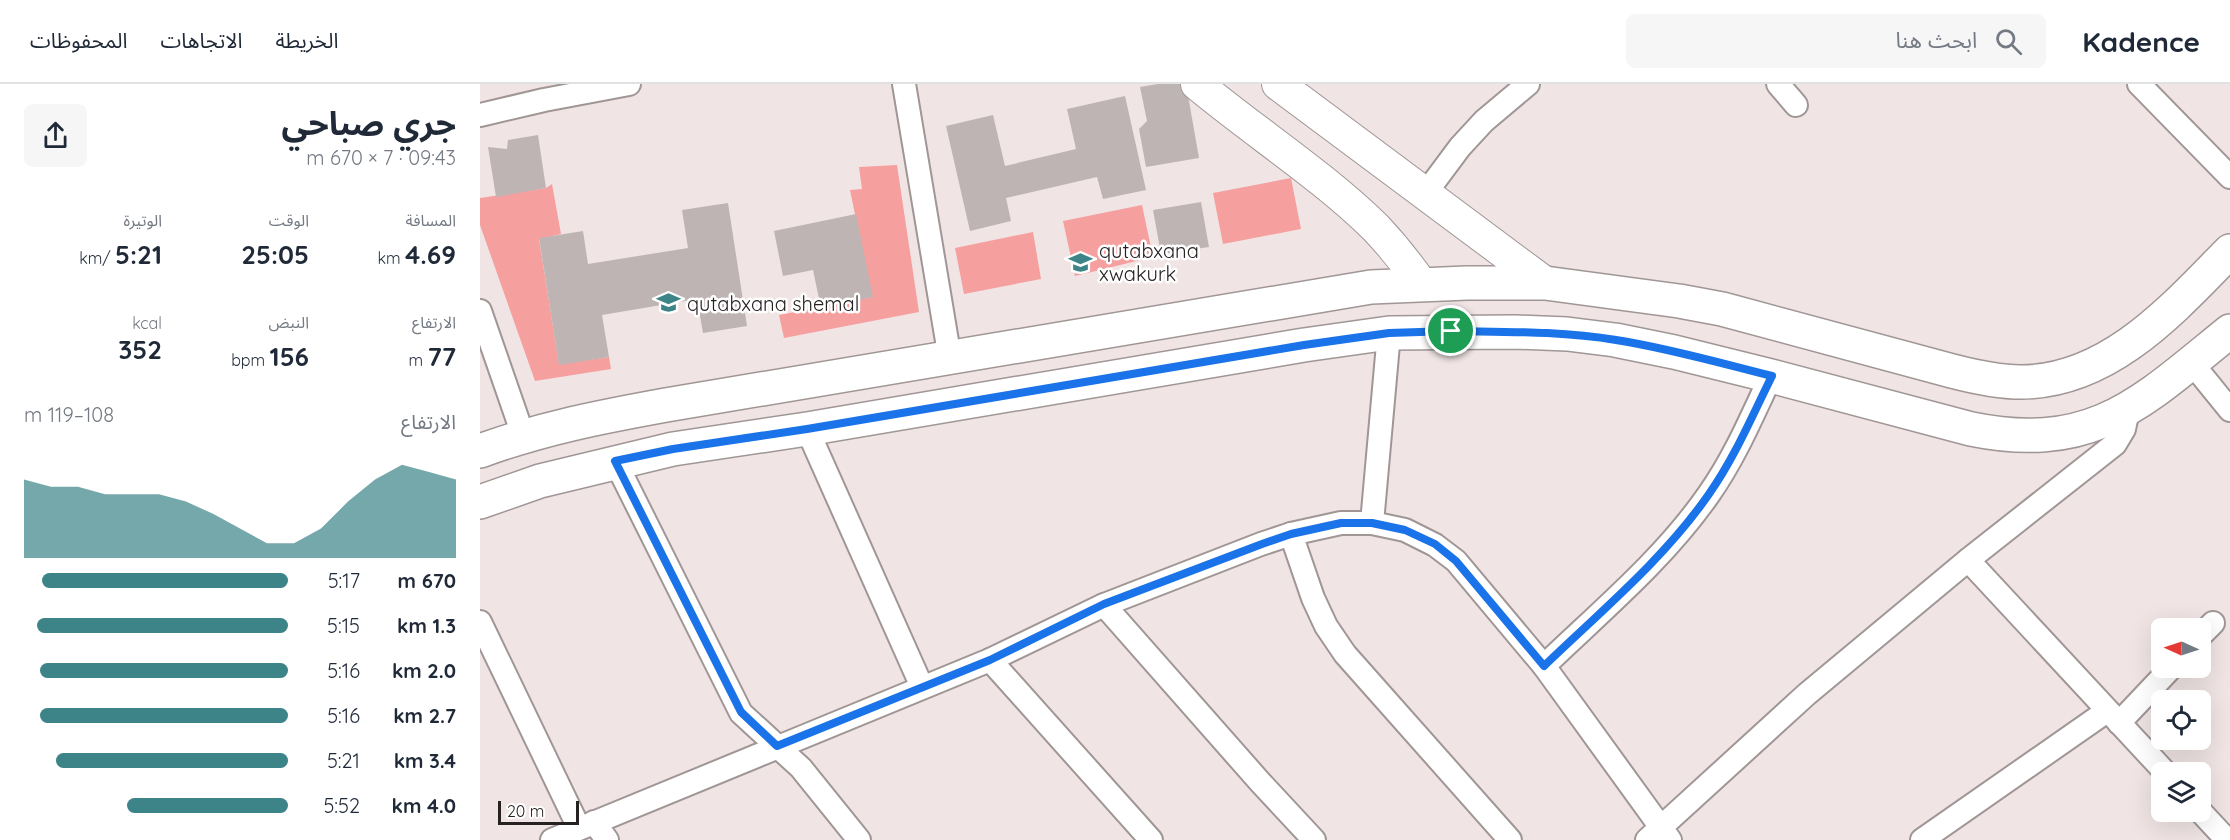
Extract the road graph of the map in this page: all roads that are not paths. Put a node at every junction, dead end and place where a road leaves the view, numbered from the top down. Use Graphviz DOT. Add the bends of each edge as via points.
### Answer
graph roads {
  1 [pos="629,84"];
  2 [pos="904,84"];
  3 [pos="1197,84"];
  4 [pos="1278,84"];
  5 [pos="1778,84"];
  6 [pos="2139,84"];
  7 [pos="1513,88"];
  8 [pos="1796,105"];
  9 [pos="480,115"];
  10 [pos="2230,177"];
  11 [pos="1425,194"];
  12 [pos="2230,251"];
  13 [pos="1545,283"];
  14 [pos="1422,285"];
  15 [pos="480,311"];
  16 [pos="2230,331"];
  17 [pos="1389,333"];
  18 [pos="950,359"];
  19 [pos="2191,362"];
  20 [pos="1772,376"];
  21 [pos="2128,410"];
  22 [pos="2230,410"];
  23 [pos="807,429"];
  24 [pos="523,435"];
  25 [pos="480,451"];
  26 [pos="615,461"];
  27 [pos="480,502"];
  28 [pos="1372,523"];
  29 [pos="1291,534"];
  30 [pos="1968,560"];
  31 [pos="1104,604"];
  32 [pos="480,622"];
  33 [pos="990,660"];
  34 [pos="1544,666"];
  35 [pos="2159,678"];
  36 [pos="922,687"];
  37 [pos="2113,717"];
  38 [pos="777,746"];
  39 [pos="2155,762"];
  40 [pos="2210,822"];
  41 [pos="586,825"];
  42 [pos="1660,836"];
  43 [pos="552,840"];
  44 [pos="608,840"];
  45 [pos="859,840"];
  46 [pos="1151,840"];
  47 [pos="1314,840"];
  48 [pos="1510,840"];
  49 [pos="1922,840"];
  50 [pos="2227,840"];
  1 -- 9 [label="street"];
  2 -- 18 [label="street"];
  3 -- 14 [label="street" via="1347,202 1377,229"];
  4 -- 11 [label="street"];
  5 -- 8 [label="street"];
  6 -- 10 [label="street"];
  7 -- 11 [label="street" via="1460,147"];
  11 -- 13 [label="street"];
  12 -- 13 [label="main road" via="2168,312 2110,357 2080,371 2022,382 1952,371 1722,309"];
  13 -- 14 [label="main road"];
  14 -- 18 [label="main road" via="1371,288"];
  15 -- 24 [label="street"];
  16 -- 19 [label="main road"];
  17 -- 20 [label="main road" via="1567,334 1674,352"];
  17 -- 23 [label="main road"];
  17 -- 28 [label="street"];
  18 -- 24 [label="main road" via="616,414"];
  19 -- 21 [label="main road"];
  19 -- 22 [label="street"];
  20 -- 21 [label="main road" via="2000,435 2072,431"];
  20 -- 34 [label="street" via="1735,451 1686,524"];
  21 -- 30 [label="street" via="2124,429 2115,444"];
  23 -- 26 [label="main road"];
  23 -- 36 [label="street"];
  24 -- 25 [label="main road"];
  26 -- 27 [label="main road"];
  26 -- 38 [label="street" via="741,712"];
  28 -- 29 [label="street" via="1341,523"];
  28 -- 34 [label="street" via="1405,530 1435,544 1456,561"];
  29 -- 31 [label="street"];
  29 -- 48 [label="street" via="1312,598 1345,654"];
  30 -- 37 [label="street"];
  30 -- 42 [label="street" via="1806,694"];
  31 -- 33 [label="street"];
  31 -- 47 [label="street"];
  32 -- 41 [label="street"];
  33 -- 36 [label="street"];
  33 -- 46 [label="street"];
  34 -- 42 [label="street"];
  35 -- 37 [label="street"];
  36 -- 38 [label="street"];
  37 -- 39 [label="street"];
  37 -- 49 [label="street"];
  38 -- 41 [label="street"];
  38 -- 45 [label="street" via="801,768"];
  40 -- 50 [label="street"];
  41 -- 43 [label="street"];
  41 -- 44 [label="street"];
}
